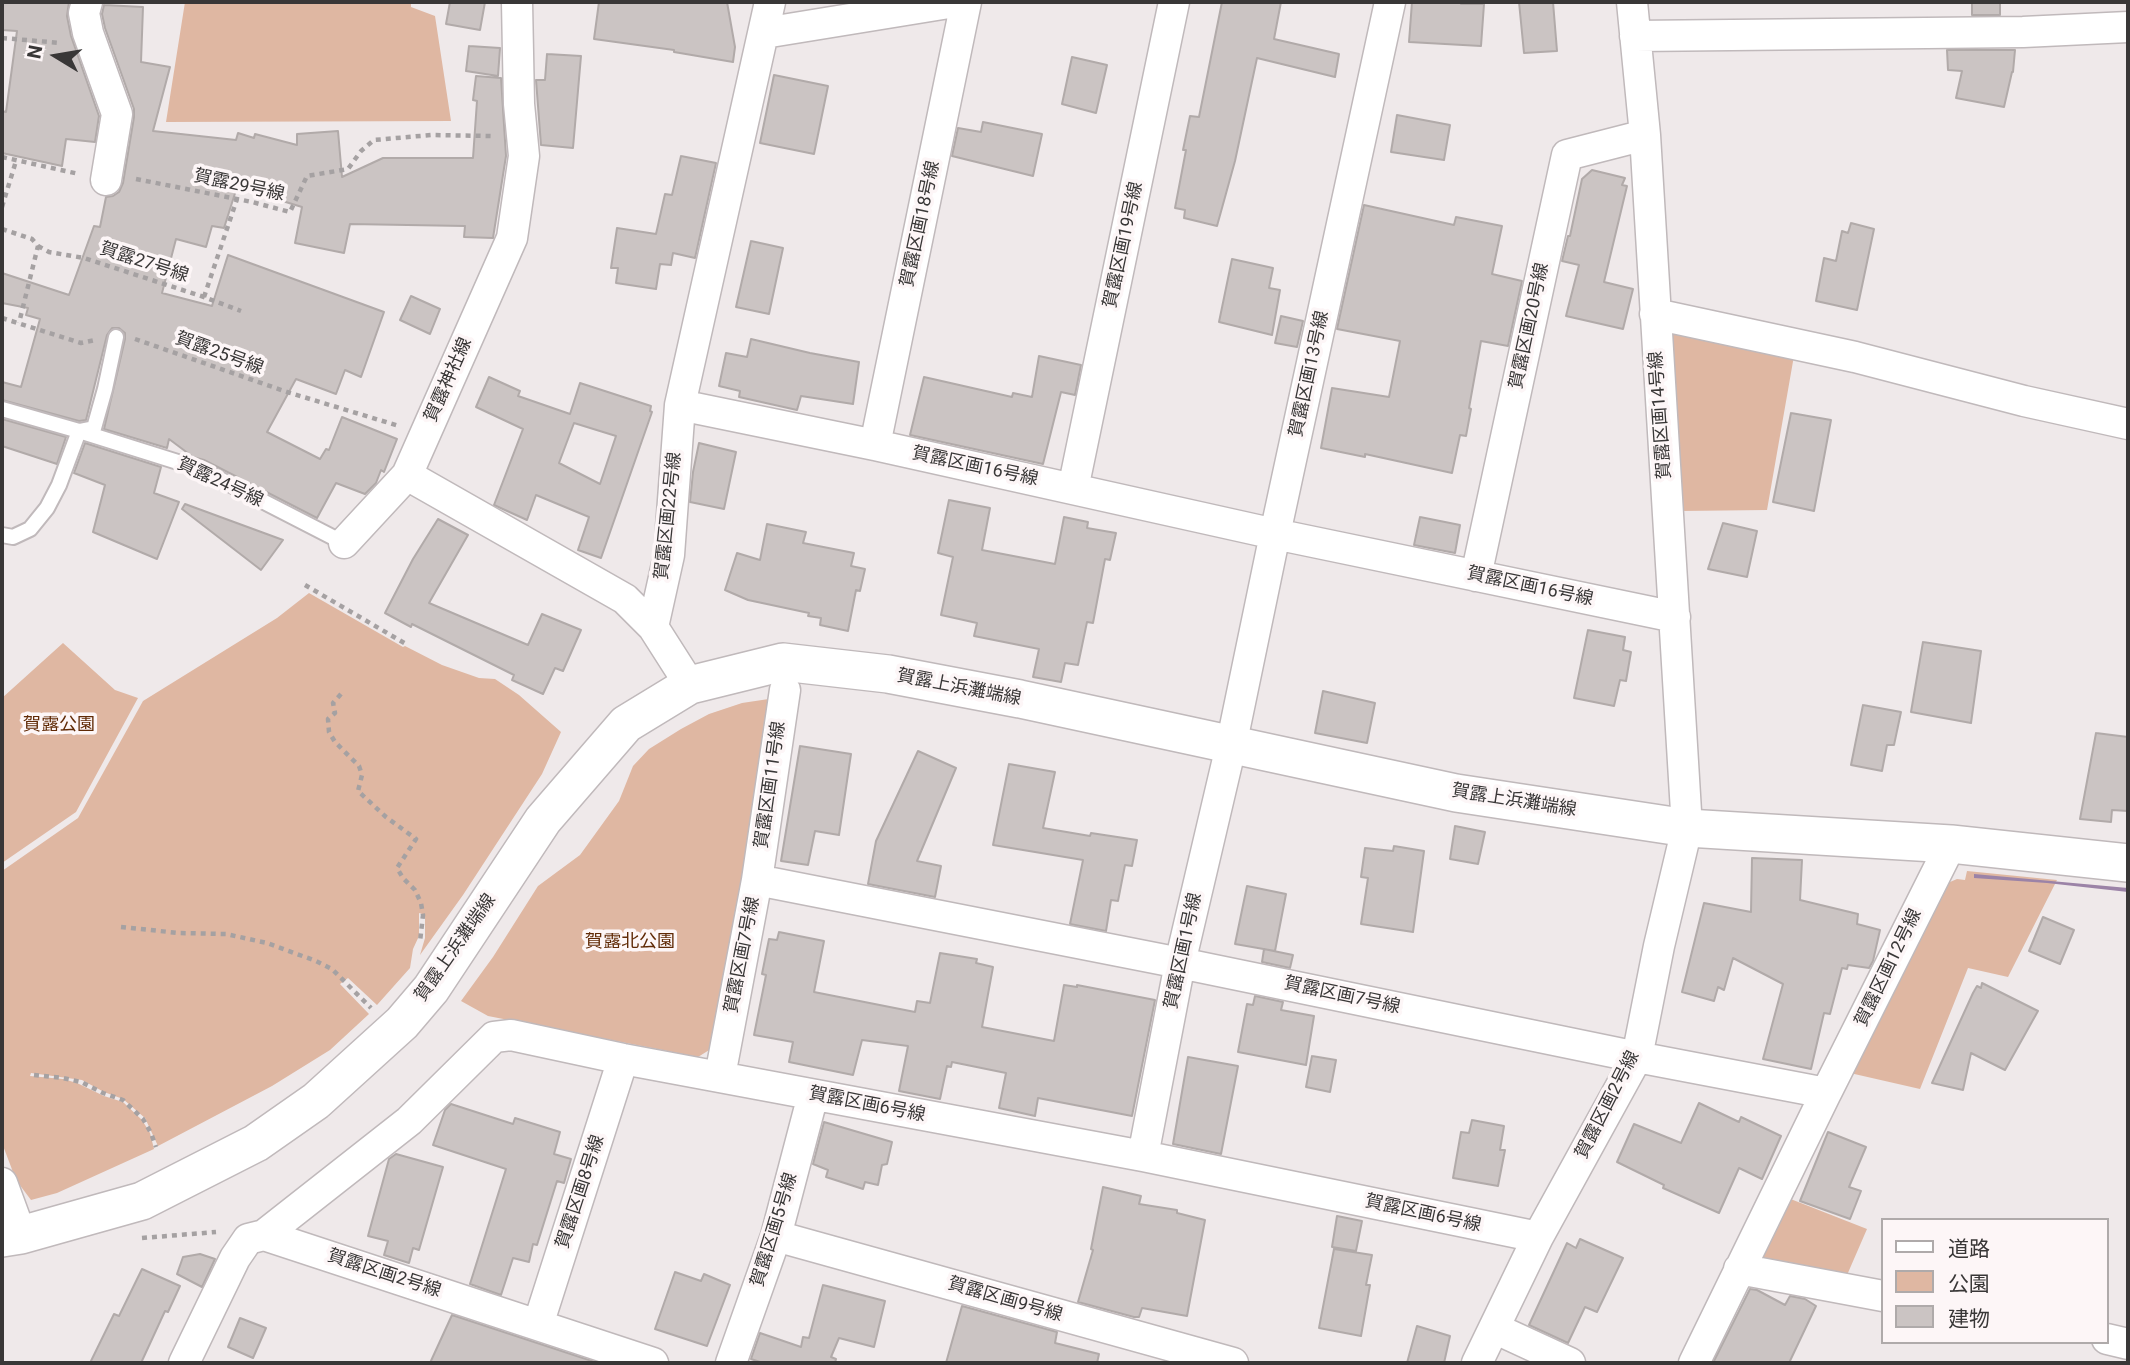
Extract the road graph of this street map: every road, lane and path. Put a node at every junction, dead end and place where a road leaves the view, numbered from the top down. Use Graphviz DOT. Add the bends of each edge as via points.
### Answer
graph roads {
  1 [pos="87,2"];
  2 [pos="517,2"];
  3 [pos="770,2"];
  4 [pos="954,2"];
  5 [pos="966,2"];
  6 [pos="1174,2"];
  7 [pos="1390,2"];
  8 [pos="1632,2"];
  9 [pos="2128,27"];
  10 [pos="764,33"];
  11 [pos="1635,36"];
  12 [pos="2,38"];
  13 [pos="94,45"];
  14 [pos="1645,135"];
  15 [pos="522,137"];
  16 [pos="2,157"];
  17 [pos="16,161"];
  18 [pos="106,180"];
  19 [pos="237,199"];
  20 [pos="2,207"];
  21 [pos="2,229"];
  22 [pos="38,246"];
  23 [pos="204,297"];
  24 [pos="241,312"];
  25 [pos="1655,314"];
  26 [pos="2,318"];
  27 [pos="19,323"];
  28 [pos="116,337"];
  29 [pos="680,405"];
  30 [pos="2,409"];
  31 [pos="2128,424"];
  32 [pos="79,431"];
  33 [pos="425,434"];
  34 [pos="875,445"];
  35 [pos="407,475"];
  36 [pos="1073,489"];
  37 [pos="1275,534"];
  38 [pos="2,535"];
  39 [pos="344,543"];
  40 [pos="1476,576"];
  41 [pos="305,585"];
  42 [pos="1675,617"];
  43 [pos="653,626"];
  44 [pos="406,644"];
  45 [pos="690,685"];
  46 [pos="785,690"];
  47 [pos="341,694"];
  48 [pos="1231,746"];
  49 [pos="1687,828"];
  50 [pos="1951,844"];
  51 [pos="2128,863"];
  52 [pos="757,880"];
  53 [pos="423,915"];
  54 [pos="121,926"];
  55 [pos="1180,963"];
  56 [pos="377,1015"];
  57 [pos="1637,1057"];
  58 [pos="623,1059"];
  59 [pos="34,1075"];
  60 [pos="720,1076"];
  61 [pos="1826,1093"];
  62 [pos="813,1095"];
  63 [pos="156,1147"];
  64 [pos="1143,1156"];
  65 [pos="2,1183"];
  66 [pos="264,1235"];
  67 [pos="11,1236"];
  68 [pos="776,1236"];
  69 [pos="1538,1237"];
  70 [pos="136,1239"];
  71 [pos="1740,1269"];
  72 [pos="1882,1296"];
  73 [pos="538,1325"];
  74 [pos="1494,1328"];
  75 [pos="2109,1339"];
  76 [pos="2128,1344"];
  77 [pos="184,1363"];
  78 [pos="653,1363"];
  79 [pos="731,1363"];
  80 [pos="1233,1363"];
  81 [pos="1477,1363"];
  82 [pos="1570,1363"];
  83 [pos="1694,1363"];
  1 -- 13 [label="street" via="84,13"];
  2 -- 15 [label="street, 賀露神社線"];
  3 -- 10 [label="street"];
  4 -- 10 [label="street"];
  5 -- 34 [label="street, 賀露区画18号線"];
  6 -- 36 [label="street, 賀露区画19号線"];
  7 -- 37 [label="street, 賀露区画13号線"];
  8 -- 11 [label="street, 賀露区画14号線"];
  9 -- 11 [label="street"];
  10 -- 29 [label="street"];
  11 -- 14 [label="street, 賀露区画14号線"];
  12 -- 13 [label="path"];
  13 -- 18 [label="street" via="117,114"];
  14 -- 25 [label="street, 賀露区画14号線"];
  14 -- 40 [label="street, 賀露区画20号線" via="1567,155"];
  15 -- 19 [label="path, 賀露29号線" via="374,139 348,169 307,176 290,212"];
  15 -- 33 [label="street, 賀露神社線" via="524,156 512,238"];
  16 -- 17 [label="path, 賀露29号線"];
  17 -- 18 [label="path, 賀露29号線"];
  17 -- 20 [label="path"];
  18 -- 19 [label="path, 賀露29号線" via="131,178"];
  19 -- 23 [label="path"];
  21 -- 22 [label="path, 賀露27号線" via="32,239"];
  22 -- 23 [label="path, 賀露27号線"];
  22 -- 27 [label="path"];
  23 -- 24 [label="path, 賀露27号線"];
  25 -- 31 [label="street"];
  25 -- 42 [label="street, 賀露区画14号線"];
  26 -- 27 [label="path, 賀露25号線"];
  27 -- 28 [label="path, 賀露25号線" via="81,343"];
  28 -- 32 [label="lane" via="94,428"];
  28 -- 33 [label="path, 賀露25号線" via="136,339"];
  29 -- 34 [label="street, 賀露区画16号線"];
  29 -- 43 [label="street, 賀露区画22号線" via="669,555"];
  30 -- 32 [label="lane, 賀露24号線"];
  32 -- 38 [label="lane" via="47,508 30,529 13,537"];
  32 -- 39 [label="lane, 賀露24号線" via="200,469"];
  33 -- 35 [label="street, 賀露神社線"];
  34 -- 36 [label="street, 賀露区画16号線"];
  35 -- 39 [label="street, 賀露24号線"];
  35 -- 43 [label="street" via="625,599"];
  36 -- 37 [label="street, 賀露区画16号線"];
  37 -- 40 [label="street, 賀露区画16号線"];
  37 -- 48 [label="street, 賀露区画13号線"];
  40 -- 42 [label="street, 賀露区画16号線"];
  41 -- 44 [label="path"];
  42 -- 49 [label="street, 賀露区画14号線"];
  43 -- 45 [label="street"];
  45 -- 48 [label="street, 賀露上浜灘端線" via="783,662 888,674"];
  45 -- 67 [label="street, 賀露上浜灘端線" via="626,724 543,820 431,989 402,1023 316,1101 256,1143 142,1201"];
  46 -- 52 [label="street, 賀露区画11号線"];
  47 -- 53 [label="path" via="333,703 329,732 359,766 358,791 416,839 397,868 415,890"];
  48 -- 49 [label="street, 賀露上浜灘端線" via="1456,793"];
  48 -- 55 [label="street, 賀露区画1号線"];
  49 -- 50 [label="street, 賀露上浜灘端線"];
  49 -- 57 [label="street, 賀露区画2号線"];
  50 -- 51 [label="street, 賀露上浜灘端線"];
  50 -- 61 [label="street, 賀露区画12号線"];
  52 -- 55 [label="street, 賀露区画7号線"];
  52 -- 60 [label="street, 賀露区画7号線"];
  54 -- 56 [label="path" via="247,937 288,950 332,970"];
  55 -- 57 [label="street, 賀露区画7号線"];
  55 -- 64 [label="street, 賀露区画1号線"];
  57 -- 61 [label="street, 賀露区画7号線"];
  57 -- 69 [label="street, 賀露区画2号線"];
  58 -- 60 [label="street, 賀露区画6号線"];
  58 -- 66 [label="street, 賀露区画6号線" via="511,1035 494,1037 408,1121"];
  58 -- 73 [label="street, 賀露区画8号線"];
  59 -- 63 [label="path" via="81,1082 123,1100 143,1119"];
  60 -- 62 [label="street, 賀露区画6号線"];
  61 -- 71 [label="street"];
  62 -- 64 [label="street, 賀露区画6号線"];
  62 -- 68 [label="street, 賀露区画5号線"];
  64 -- 69 [label="street, 賀露区画6号線"];
  65 -- 67 [label="street"];
  66 -- 70 [label="path" via="234,1230"];
  66 -- 73 [label="street, 賀露区画2号線"];
  66 -- 77 [label="street" via="248,1239 235,1258"];
  68 -- 79 [label="street, 賀露区画5号線"];
  68 -- 80 [label="street, 賀露区画9号線"];
  69 -- 74 [label="street, 賀露区画2号線"];
  71 -- 72 [label="street"];
  71 -- 83 [label="street"];
  73 -- 78 [label="street, 賀露区画2号線"];
  74 -- 81 [label="street, 賀露区画2号線"];
  74 -- 82 [label="street"];
  75 -- 76 [label="street"];
}
